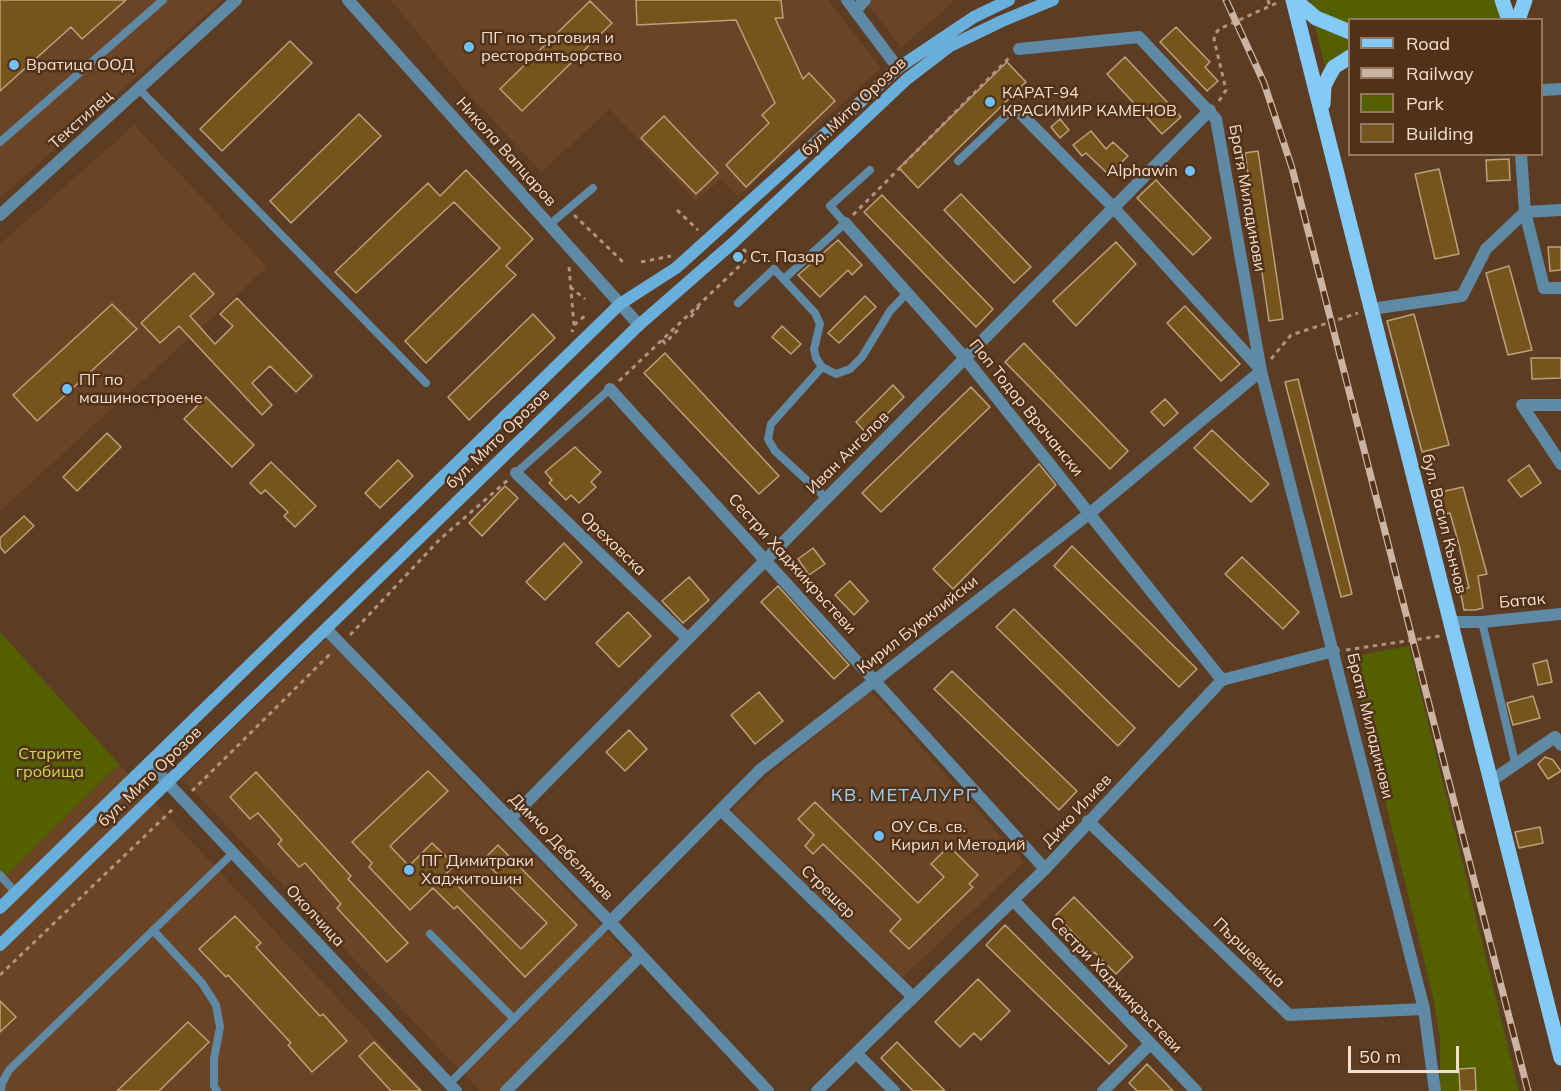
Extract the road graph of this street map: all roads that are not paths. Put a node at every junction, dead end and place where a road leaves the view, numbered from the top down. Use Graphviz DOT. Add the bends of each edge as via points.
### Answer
graph roads {
  1 [pos="162,0"];
  2 [pos="237,0"];
  3 [pos="348,0"];
  4 [pos="847,0"];
  5 [pos="865,0"];
  6 [pos="1009,0"];
  7 [pos="1053,0"];
  8 [pos="1294,0"];
  9 [pos="1502,0"];
  10 [pos="1525,0"];
  11 [pos="855,10"];
  12 [pos="1508,18"];
  13 [pos="1519,18"];
  14 [pos="1348,31"];
  15 [pos="1019,49"];
  16 [pos="1348,58"];
  17 [pos="898,68"];
  18 [pos="1561,88"];
  19 [pos="139,89"];
  20 [pos="1543,90"];
  21 [pos="1210,110"];
  22 [pos="1020,113"];
  23 [pos="1322,116"];
  24 [pos="0,142"];
  25 [pos="1521,156"];
  26 [pos="958,161"];
  27 [pos="870,170"];
  28 [pos="593,188"];
  29 [pos="1113,207"];
  30 [pos="1561,210"];
  31 [pos="1525,212"];
  32 [pos="0,215"];
  33 [pos="845,223"];
  34 [pos="549,225"];
  35 [pos="784,279"];
  36 [pos="1561,288"];
  37 [pos="907,293"];
  38 [pos="738,303"];
  39 [pos="620,304"];
  40 [pos="1371,309"];
  41 [pos="639,325"];
  42 [pos="965,358"];
  43 [pos="822,368"];
  44 [pos="1262,371"];
  45 [pos="426,383"];
  46 [pos="610,389"];
  47 [pos="1561,405"];
  48 [pos="1561,464"];
  49 [pos="516,473"];
  50 [pos="826,498"];
  51 [pos="1090,513"];
  52 [pos="765,559"];
  53 [pos="1561,614"];
  54 [pos="1482,622"];
  55 [pos="1452,627"];
  56 [pos="326,629"];
  57 [pos="687,638"];
  58 [pos="1334,651"];
  59 [pos="875,679"];
  60 [pos="1222,680"];
  61 [pos="1561,745"];
  62 [pos="1515,762"];
  63 [pos="149,763"];
  64 [pos="1491,781"];
  65 [pos="168,783"];
  66 [pos="721,810"];
  67 [pos="510,819"];
  68 [pos="1088,821"];
  69 [pos="233,853"];
  70 [pos="1045,869"];
  71 [pos="0,875"];
  72 [pos="16,893"];
  73 [pos="1013,900"];
  74 [pos="0,908"];
  75 [pos="610,922"];
  76 [pos="153,930"];
  77 [pos="430,934"];
  78 [pos="0,945"];
  79 [pos="641,955"];
  80 [pos="913,997"];
  81 [pos="1424,1009"];
  82 [pos="514,1019"];
  83 [pos="1150,1044"];
  84 [pos="856,1053"];
  85 [pos="1561,1058"];
  86 [pos="453,1087"];
  87 [pos="1,1091"];
  88 [pos="217,1091"];
  89 [pos="506,1091"];
  90 [pos="768,1091"];
  91 [pos="817,1091"];
  92 [pos="894,1091"];
  93 [pos="1103,1091"];
  94 [pos="1196,1091"];
  95 [pos="1435,1091"];
  1 -- 24 [label="lane"];
  2 -- 19 [label="street, Текстилец"];
  3 -- 34 [label="street, Никола Вапцаров"];
  4 -- 11 [label="street"];
  5 -- 11 [label="street"];
  6 -- 17 [label="main road, бул. Мито Орозов" via="974,17"];
  7 -- 41 [label="main road, бул. Мито Орозов" via="977,32 928,62"];
  8 -- 14 [label="main road" via="1316,18"];
  8 -- 23 [label="main road, бул. Васил Кънчов"];
  9 -- 12 [label="main road"];
  10 -- 13 [label="main road"];
  11 -- 17 [label="street"];
  15 -- 21 [label="street, Братя Миладинови" via="1139,37"];
  16 -- 23 [label="main road" via="1334,67 1324,86"];
  17 -- 39 [label="main road, бул. Мито Орозов" via="676,268"];
  18 -- 20 [label="street"];
  19 -- 32 [label="street, Текстилец"];
  19 -- 45 [label="lane"];
  21 -- 29 [label="street, Иван Ангелов"];
  21 -- 44 [label="street, Братя Миладинови" via="1219,128"];
  22 -- 26 [label="lane" via="1013,109"];
  22 -- 29 [label="street, Братя Миладинови"];
  23 -- 40 [label="main road, бул. Васил Кънчов"];
  25 -- 31 [label="street"];
  27 -- 33 [label="lane, Поп Тодор Врачански" via="830,206"];
  28 -- 34 [label="lane"];
  29 -- 42 [label="street, Иван Ангелов"];
  29 -- 44 [label="street, Братя Миладинови"];
  30 -- 31 [label="street"];
  31 -- 36 [label="street" via="1544,288"];
  31 -- 40 [label="street" via="1486,249 1462,296"];
  33 -- 35 [label="lane"];
  33 -- 37 [label="street, Поп Тодор Врачански"];
  34 -- 39 [label="street, Никола Вапцаров"];
  35 -- 38 [label="lane" via="774,269"];
  35 -- 43 [label="lane" via="820,324 814,349"];
  37 -- 42 [label="street, Поп Тодор Врачански"];
  37 -- 43 [label="lane" via="850,369 836,374"];
  39 -- 41 [label="street, Никола Вапцаров"];
  39 -- 63 [label="main road, бул. Мито Орозов"];
  40 -- 55 [label="main road, бул. Васил Кънчов"];
  41 -- 56 [label="main road, бул. Мито Орозов"];
  42 -- 50 [label="street, Иван Ангелов"];
  42 -- 51 [label="street, Поп Тодор Врачански"];
  43 -- 50 [label="lane" via="771,424 768,439 775,451"];
  44 -- 51 [label="street, Кирил Буюклийски"];
  44 -- 58 [label="street, Братя Миладинови"];
  46 -- 49 [label="lane"];
  46 -- 52 [label="street, Сестри Хаджикръстеви"];
  47 -- 48 [label="street" via="1522,405"];
  49 -- 57 [label="street, Ореховска"];
  50 -- 52 [label="street, Иван Ангелов"];
  51 -- 59 [label="street, Кирил Буюклийски"];
  51 -- 60 [label="street, Поп Тодор Врачански"];
  52 -- 57 [label="street, Иван Ангелов"];
  52 -- 59 [label="street, Сестри Хаджикръстеви"];
  53 -- 54 [label="street, Батак"];
  54 -- 55 [label="street, Батак"];
  54 -- 62 [label="lane"];
  55 -- 64 [label="main road, бул. Васил Кънчов"];
  56 -- 65 [label="main road, бул. Мито Орозов"];
  56 -- 67 [label="street, Димчо Дебелянов"];
  57 -- 67 [label="street, Иван Ангелов"];
  58 -- 60 [label="street"];
  58 -- 81 [label="street, Братя Миладинови"];
  59 -- 66 [label="street, Кирил Буюклийски" via="760,770"];
  59 -- 70 [label="street, Сестри Хаджикръстеви"];
  60 -- 68 [label="street, Дико Илиев"];
  61 -- 62 [label="street" via="1556,737"];
  62 -- 64 [label="street"];
  63 -- 65 [label="street, Околчица"];
  63 -- 72 [label="main road, бул. Мито Орозов"];
  64 -- 85 [label="main road, бул. Васил Кънчов"];
  65 -- 69 [label="street, Околчица"];
  65 -- 78 [label="main road, бул. Мито Орозов"];
  66 -- 75 [label="street, Кирил Буюклийски"];
  66 -- 80 [label="street, Стрешер"];
  67 -- 75 [label="street, Димчо Дебелянов"];
  68 -- 70 [label="street, Дико Илиев"];
  68 -- 81 [label="street, Пършевица" via="1289,1015"];
  69 -- 76 [label="lane"];
  69 -- 86 [label="street, Околчица"];
  70 -- 73 [label="street, Дико Илиев"];
  71 -- 72 [label="lane"];
  72 -- 74 [label="main road, бул. Мито Орозов"];
  73 -- 80 [label="street, Дико Илиев"];
  73 -- 83 [label="street, Сестри Хаджикръстеви"];
  75 -- 79 [label="street, Димчо Дебелянов"];
  75 -- 82 [label="lane"];
  76 -- 87 [label="lane" via="9,1070"];
  76 -- 88 [label="lane" via="202,983 216,1005 220,1027 214,1059"];
  77 -- 82 [label="lane"];
  79 -- 89 [label="street"];
  79 -- 90 [label="street, Димчо Дебелянов"];
  80 -- 84 [label="street, Дико Илиев"];
  81 -- 95 [label="street, Братя Миладинови"];
  82 -- 86 [label="lane"];
  83 -- 93 [label="street"];
  83 -- 94 [label="street, Сестри Хаджикръстеви"];
  84 -- 91 [label="street, Дико Илиев"];
  84 -- 92 [label="street"];
}
